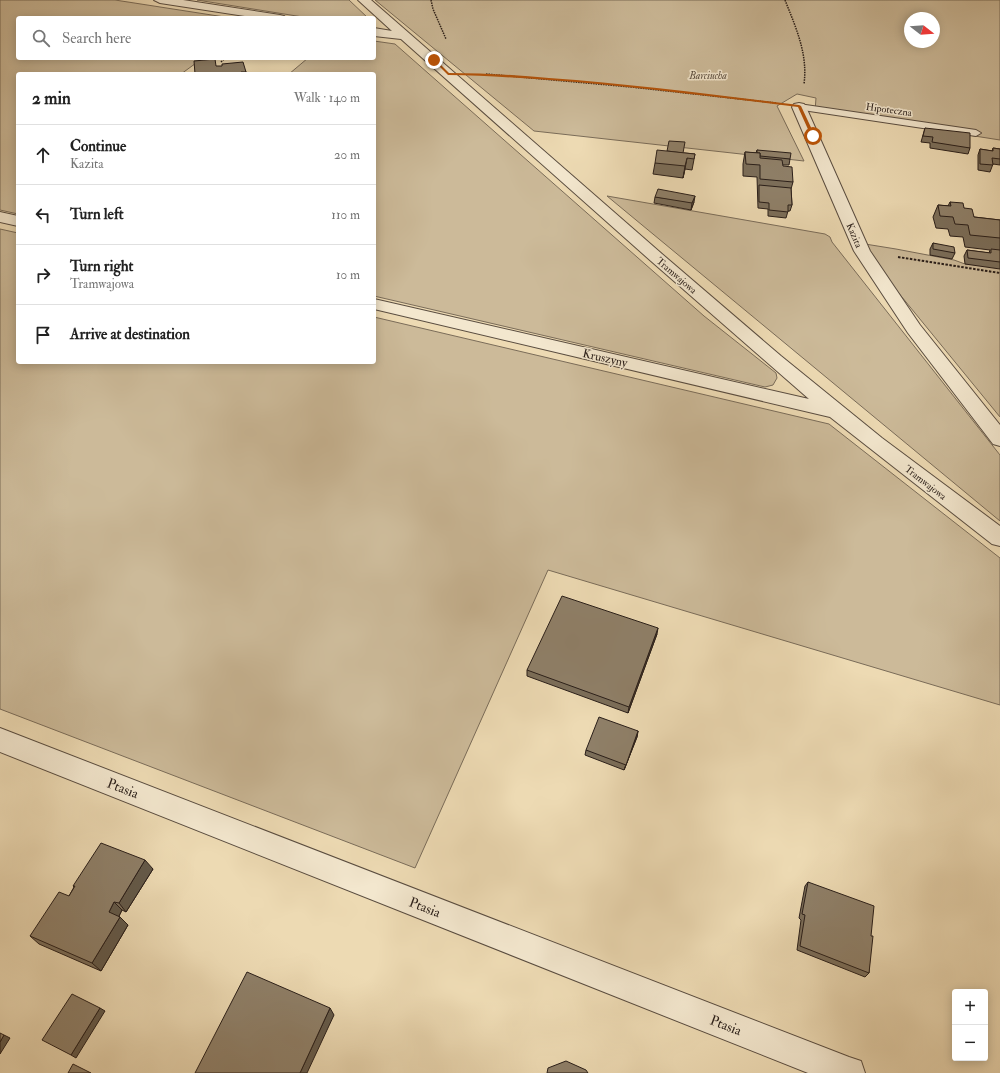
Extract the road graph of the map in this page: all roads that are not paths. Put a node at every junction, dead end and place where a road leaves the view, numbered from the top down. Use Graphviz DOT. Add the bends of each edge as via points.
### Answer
graph roads {
  1 [pos="160,0"];
  2 [pos="364,0"];
  3 [pos="267,16"];
  4 [pos="376,32"];
  5 [pos="404,36"];
  6 [pos="799,106"];
  7 [pos="976,133"];
  8 [pos="0,217"];
  9 [pos="16,221"];
  10 [pos="376,304"];
  11 [pos="836,412"];
  12 [pos="1000,439"];
  13 [pos="1000,538"];
  14 [pos="0,740"];
  15 [pos="849,1073"];
  1 -- 3 [label="street"];
  2 -- 5 [label="street, Tramwajowa"];
  4 -- 5 [label="street"];
  5 -- 11 [label="street, Tramwajowa"];
  6 -- 7 [label="lane, Hipoteczna"];
  6 -- 12 [label="street, Kazita" via="862,251 914,329"];
  8 -- 9 [label="street"];
  10 -- 11 [label="street, Kruszyny"];
  11 -- 13 [label="street, Tramwajowa"];
  14 -- 15 [label="street, Ptasia"];
}
